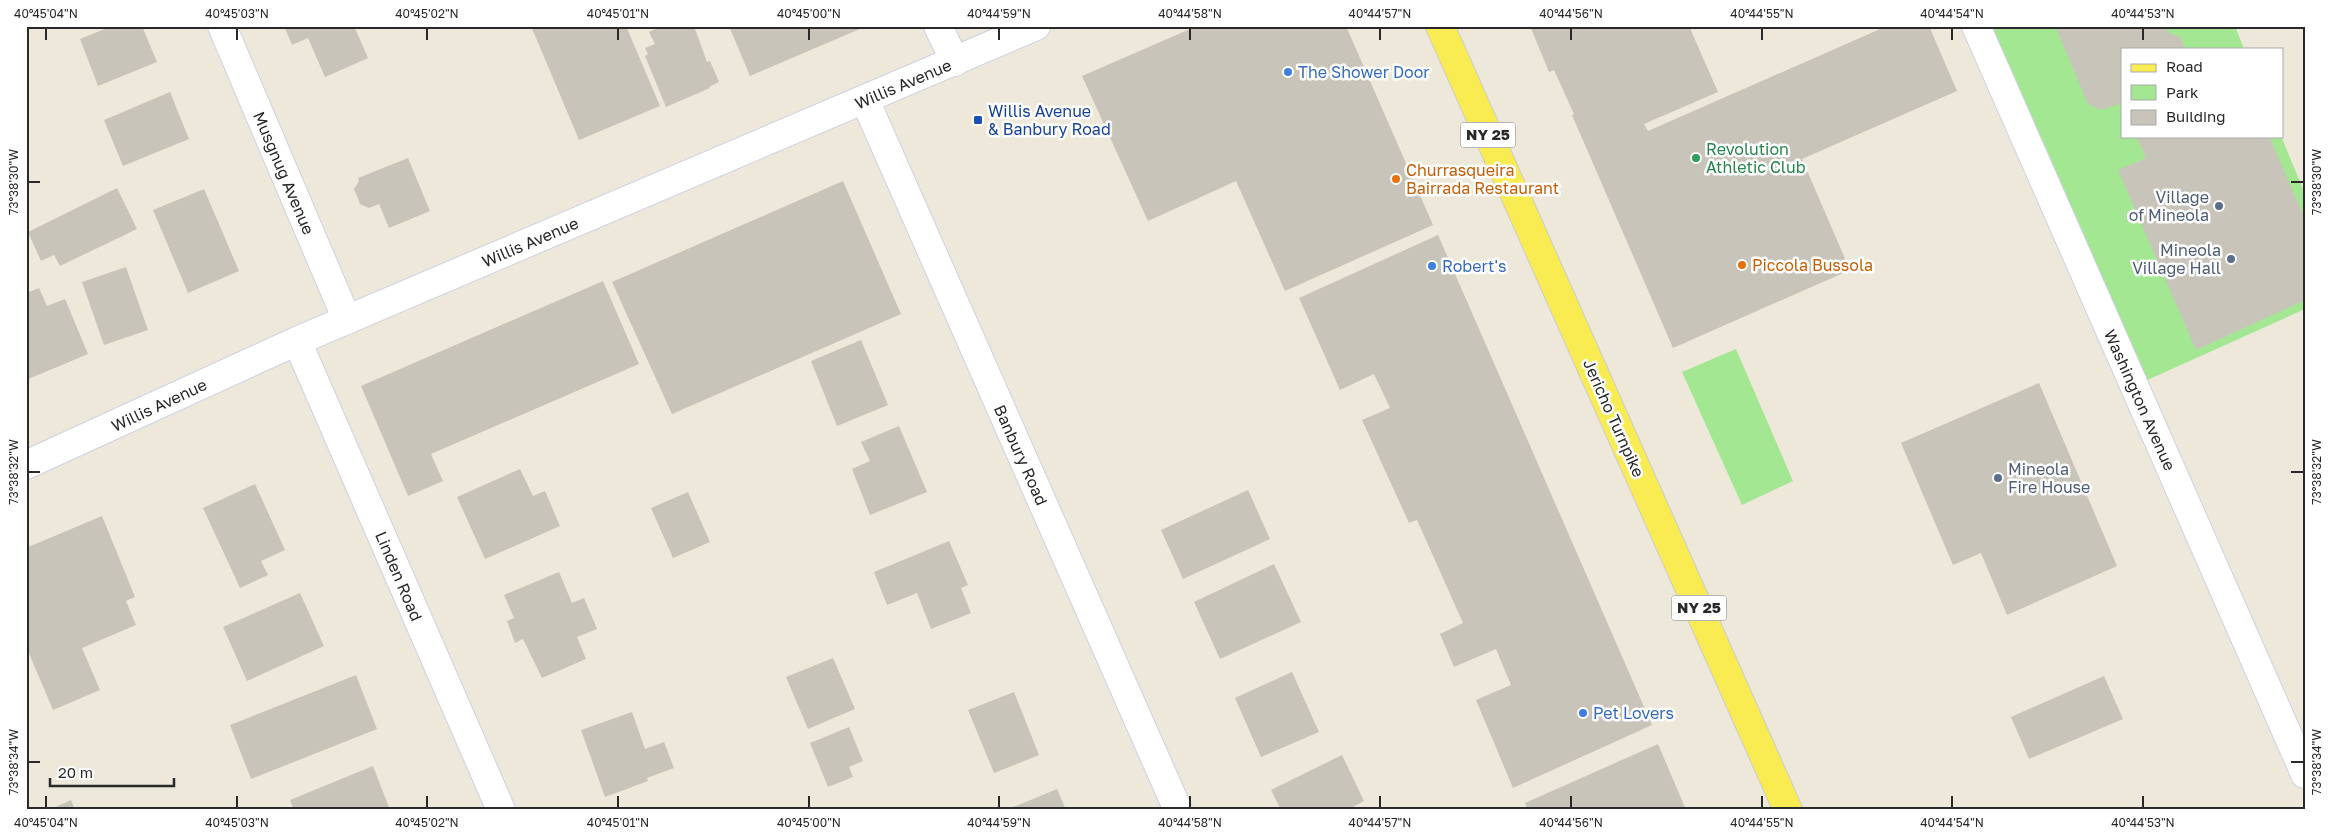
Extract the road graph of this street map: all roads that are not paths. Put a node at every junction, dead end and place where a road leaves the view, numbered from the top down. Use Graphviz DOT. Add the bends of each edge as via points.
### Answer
graph roads {
  1 [pos="222,26"];
  2 [pos="938,26"];
  3 [pos="1036,26"];
  4 [pos="1440,26"];
  5 [pos="1976,26"];
  6 [pos="955,62"];
  7 [pos="865,100"];
  8 [pos="347,320"];
  9 [pos="297,341"];
  10 [pos="26,465"];
  11 [pos="2305,774"];
  12 [pos="501,810"];
  13 [pos="1178,810"];
  14 [pos="1788,810"];
  1 -- 8 [label="street, Musgnug Avenue"];
  2 -- 6 [label="street"];
  3 -- 6 [label="street, Willis Avenue"];
  4 -- 14 [label="main road, Jericho Turnpike / NY 25"];
  5 -- 11 [label="street, Washington Avenue"];
  6 -- 7 [label="street, Willis Avenue"];
  7 -- 8 [label="street, Willis Avenue"];
  7 -- 13 [label="street, Banbury Road"];
  8 -- 9 [label="street, Willis Avenue"];
  9 -- 10 [label="street, Willis Avenue"];
  9 -- 12 [label="street, Linden Road"];
}
